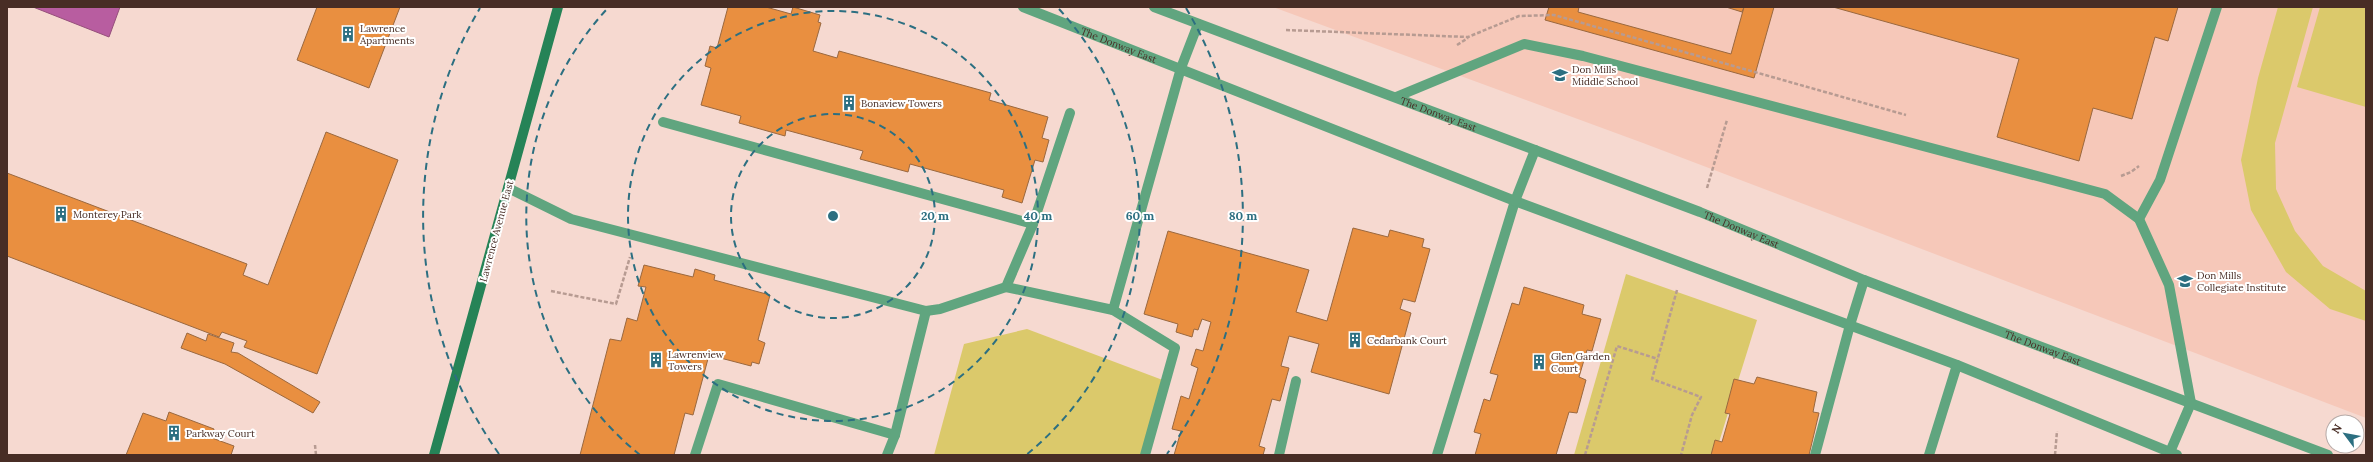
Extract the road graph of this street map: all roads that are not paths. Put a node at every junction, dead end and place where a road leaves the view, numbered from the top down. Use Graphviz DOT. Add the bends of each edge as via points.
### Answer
graph roads {
  1 [pos="558,7"];
  2 [pos="1023,7"];
  3 [pos="1154,7"];
  4 [pos="2217,7"];
  5 [pos="1198,24"];
  6 [pos="1181,68"];
  7 [pos="1396,97"];
  8 [pos="1070,113"];
  9 [pos="663,122"];
  10 [pos="1535,150"];
  11 [pos="508,188"];
  12 [pos="1515,201"];
  13 [pos="2139,219"];
  14 [pos="1033,224"];
  15 [pos="1864,280"];
  16 [pos="1006,287"];
  17 [pos="1113,310"];
  18 [pos="926,311"];
  19 [pos="1850,325"];
  20 [pos="1957,365"];
  21 [pos="1296,381"];
  22 [pos="2191,402"];
  23 [pos="895,435"];
  24 [pos="2172,454"];
  25 [pos="434,455"];
  26 [pos="694,455"];
  27 [pos="887,455"];
  28 [pos="1144,455"];
  29 [pos="1279,455"];
  30 [pos="1437,455"];
  31 [pos="1815,455"];
  32 [pos="1929,455"];
  33 [pos="2328,455"];
  1 -- 11 [label="main road, Lawrence Avenue East"];
  2 -- 6 [label="street, The Donway East"];
  3 -- 5 [label="street, The Donway East"];
  4 -- 13 [label="street" via="2160,180"];
  5 -- 6 [label="street"];
  5 -- 7 [label="street, The Donway East"];
  6 -- 12 [label="street, The Donway East"];
  6 -- 17 [label="street"];
  7 -- 10 [label="street, The Donway East"];
  7 -- 13 [label="street" via="1524,44 1583,56 2105,194"];
  8 -- 14 [label="street"];
  9 -- 14 [label="street"];
  10 -- 12 [label="street"];
  10 -- 15 [label="street, The Donway East" via="1700,212"];
  11 -- 18 [label="street" via="571,219"];
  11 -- 25 [label="main road, Lawrence Avenue East"];
  12 -- 19 [label="street, The Donway East"];
  12 -- 30 [label="street"];
  13 -- 22 [label="street" via="2169,284"];
  14 -- 16 [label="street"];
  15 -- 19 [label="street"];
  15 -- 22 [label="street, The Donway East"];
  16 -- 17 [label="street"];
  16 -- 18 [label="street" via="940,309"];
  17 -- 28 [label="street" via="1175,348"];
  18 -- 23 [label="street"];
  19 -- 20 [label="street, The Donway East"];
  19 -- 31 [label="street"];
  20 -- 24 [label="street, The Donway East"];
  20 -- 32 [label="street"];
  21 -- 29 [label="street"];
  22 -- 24 [label="street"];
  22 -- 33 [label="street, The Donway East"];
  23 -- 26 [label="street" via="718,384"];
  23 -- 27 [label="street"];
}
